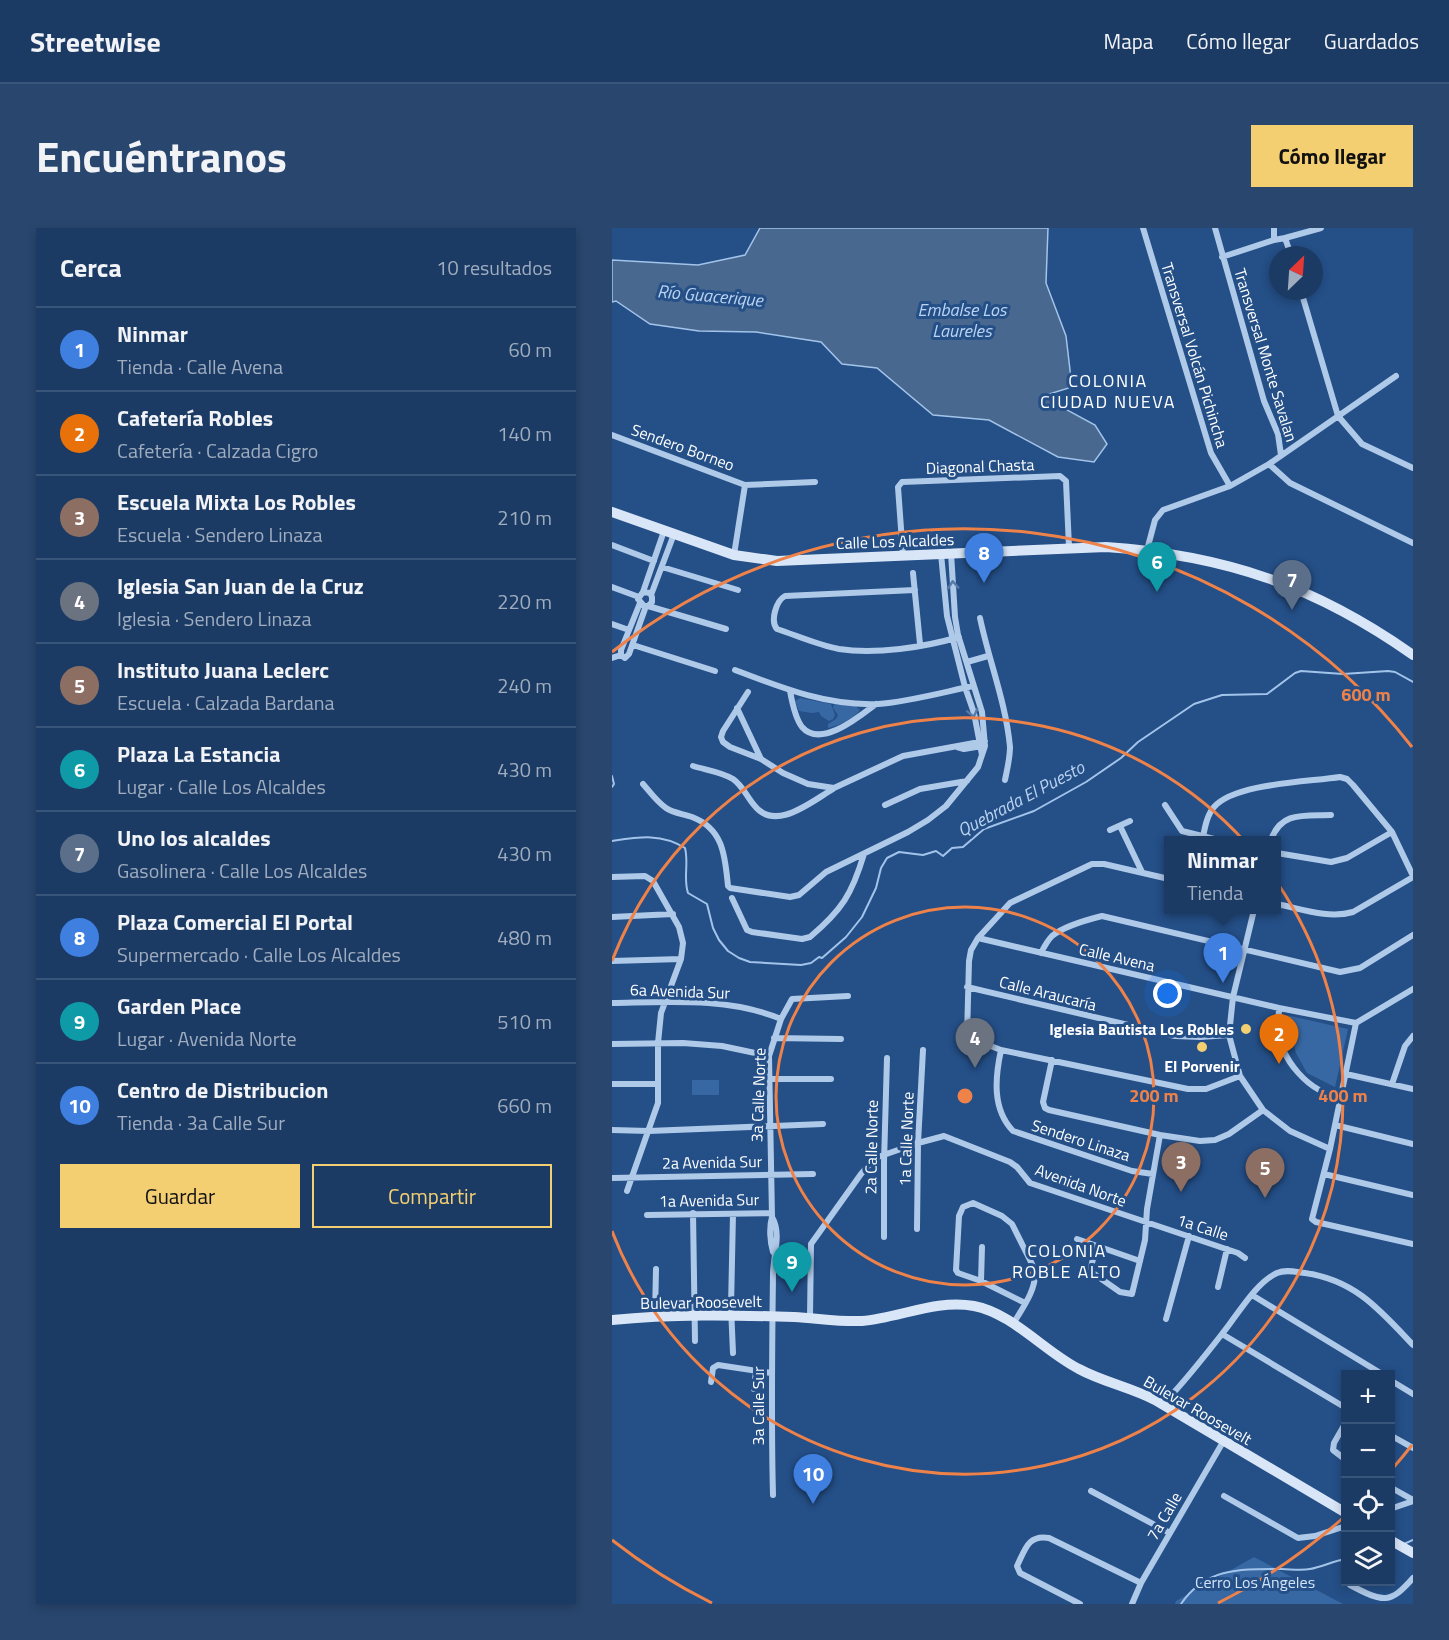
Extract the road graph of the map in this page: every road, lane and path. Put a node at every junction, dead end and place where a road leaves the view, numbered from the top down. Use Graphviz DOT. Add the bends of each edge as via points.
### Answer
graph roads {
  1 [pos="1143,228"];
  2 [pos="1215,228"];
  3 [pos="1274,228"];
  4 [pos="1321,228"];
  5 [pos="1285,238"];
  6 [pos="1274,240"];
  7 [pos="1288,246"];
  8 [pos="1222,257"];
  9 [pos="1304,300"];
  10 [pos="1396,376"];
  11 [pos="1338,416"];
  12 [pos="612,435"];
  13 [pos="1281,455"];
  14 [pos="1269,464"];
  15 [pos="1413,468"];
  16 [pos="815,482"];
  17 [pos="745,485"];
  18 [pos="1230,486"];
  19 [pos="612,512"];
  20 [pos="669,533"];
  21 [pos="1413,543"];
  22 [pos="612,545"];
  23 [pos="1069,547"];
  24 [pos="1147,550"];
  25 [pos="946,554"];
  26 [pos="734,555"];
  27 [pos="903,556"];
  28 [pos="654,561"];
  29 [pos="662,567"];
  30 [pos="913,573"];
  31 [pos="612,587"];
  32 [pos="738,590"];
  33 [pos="915,590"];
  34 [pos="651,595"];
  35 [pos="643,601"];
  36 [pos="980,618"];
  37 [pos="612,624"];
  38 [pos="726,629"];
  39 [pos="629,630"];
  40 [pos="956,638"];
  41 [pos="920,644"];
  42 [pos="633,645"];
  43 [pos="621,655"];
  44 [pos="1413,655"];
  45 [pos="988,656"];
  46 [pos="612,658"];
  47 [pos="967,662"];
  48 [pos="715,670"];
  49 [pos="735,670"];
  50 [pos="974,686"];
  51 [pos="965,687"];
  52 [pos="790,691"];
  53 [pos="748,692"];
  54 [pos="876,704"];
  55 [pos="737,708"];
  56 [pos="982,744"];
  57 [pos="761,759"];
  58 [pos="693,766"];
  59 [pos="1005,780"];
  60 [pos="968,781"];
  61 [pos="643,784"];
  62 [pos="834,788"];
  63 [pos="885,805"];
  64 [pos="1165,805"];
  65 [pos="1331,815"];
  66 [pos="1130,821"];
  67 [pos="1120,826"];
  68 [pos="1110,831"];
  69 [pos="1392,832"];
  70 [pos="1200,836"];
  71 [pos="1203,836"];
  72 [pos="1272,836"];
  73 [pos="864,854"];
  74 [pos="1281,854"];
  75 [pos="1142,872"];
  76 [pos="612,877"];
  77 [pos="1413,877"];
  78 [pos="1164,878"];
  79 [pos="732,898"];
  80 [pos="1281,905"];
  81 [pos="1253,914"];
  82 [pos="673,915"];
  83 [pos="612,917"];
  84 [pos="1413,935"];
  85 [pos="978,938"];
  86 [pos="1245,951"];
  87 [pos="1041,953"];
  88 [pos="681,959"];
  89 [pos="612,961"];
  90 [pos="967,987"];
  91 [pos="1413,989"];
  92 [pos="848,996"];
  93 [pos="1233,997"];
  94 [pos="664,1002"];
  95 [pos="612,1003"];
  96 [pos="1279,1008"];
  97 [pos="781,1019"];
  98 [pos="1356,1023"];
  99 [pos="1229,1035"];
  100 [pos="1413,1036"];
  101 [pos="774,1038"];
  102 [pos="841,1040"];
  103 [pos="658,1043"];
  104 [pos="612,1044"];
  105 [pos="923,1050"];
  106 [pos="1001,1050"];
  107 [pos="769,1056"];
  108 [pos="887,1058"];
  109 [pos="1052,1060"];
  110 [pos="1346,1074"];
  111 [pos="1240,1076"];
  112 [pos="769,1079"];
  113 [pos="831,1079"];
  114 [pos="612,1084"];
  115 [pos="657,1084"];
  116 [pos="1392,1084"];
  117 [pos="1413,1089"];
  118 [pos="1341,1097"];
  119 [pos="1263,1110"];
  120 [pos="823,1124"];
  121 [pos="1335,1125"];
  122 [pos="770,1126"];
  123 [pos="612,1130"];
  124 [pos="649,1131"];
  125 [pos="1160,1135"];
  126 [pos="918,1143"];
  127 [pos="1413,1144"];
  128 [pos="1330,1149"];
  129 [pos="884,1155"];
  130 [pos="813,1174"];
  131 [pos="1153,1174"];
  132 [pos="1324,1174"];
  133 [pos="770,1175"];
  134 [pos="612,1178"];
  135 [pos="633,1178"];
  136 [pos="627,1191"];
  137 [pos="1413,1195"];
  138 [pos="693,1213"];
  139 [pos="733,1214"];
  140 [pos="647,1215"];
  141 [pos="772,1215"];
  142 [pos="1148,1224"];
  143 [pos="917,1229"];
  144 [pos="1190,1236"];
  145 [pos="884,1237"];
  146 [pos="1077,1239"];
  147 [pos="1413,1244"];
  148 [pos="1096,1246"];
  149 [pos="982,1247"];
  150 [pos="1227,1249"];
  151 [pos="1245,1258"];
  152 [pos="1140,1261"];
  153 [pos="656,1269"];
  154 [pos="981,1281"];
  155 [pos="1218,1287"];
  156 [pos="1252,1294"];
  157 [pos="1025,1303"];
  158 [pos="694,1315"];
  159 [pos="655,1316"];
  160 [pos="772,1316"];
  161 [pos="731,1317"];
  162 [pos="810,1317"];
  163 [pos="1166,1319"];
  164 [pos="612,1320"];
  165 [pos="1013,1324"];
  166 [pos="1222,1334"];
  167 [pos="695,1341"];
  168 [pos="1413,1345"];
  169 [pos="733,1353"];
  170 [pos="1376,1370"];
  171 [pos="756,1371"];
  172 [pos="771,1373"];
  173 [pos="711,1382"];
  174 [pos="1395,1383"];
  175 [pos="754,1389"];
  176 [pos="1413,1394"];
  177 [pos="1162,1405"];
  178 [pos="1341,1405"];
  179 [pos="1341,1431"];
  180 [pos="1395,1438"];
  181 [pos="1223,1442"];
  182 [pos="1413,1448"];
  183 [pos="1341,1456"];
  184 [pos="1395,1490"];
  185 [pos="1090,1491"];
  186 [pos="773,1495"];
  187 [pos="1224,1496"];
  188 [pos="1413,1501"];
  189 [pos="1395,1507"];
  190 [pos="1341,1510"];
  191 [pos="1341,1528"];
  192 [pos="1170,1533"];
  193 [pos="1413,1578"];
  194 [pos="1141,1583"];
  195 [pos="1352,1586"];
  196 [pos="1080,1604"];
  197 [pos="1132,1604"];
  1 -- 18 [label="street, Transversal Volcán Pichincha" via="1210,453"];
  2 -- 8 [label="street, Transversal Monte Savalan"];
  3 -- 6 [label="street"];
  4 -- 5 [label="street"];
  5 -- 6 [label="street"];
  5 -- 7 [label="street"];
  6 -- 8 [label="street"];
  8 -- 13 [label="street, Transversal Monte Savalan" via="1264,401 1278,434"];
  9 -- 11 [label="street"];
  10 -- 11 [label="street"];
  11 -- 13 [label="street"];
  11 -- 15 [label="street" via="1362,444"];
  12 -- 17 [label="street, Sendero Borneo"];
  13 -- 14 [label="street"];
  14 -- 18 [label="street"];
  14 -- 21 [label="street" via="1290,483"];
  16 -- 17 [label="street"];
  17 -- 26 [label="street, Sendero Borneo"];
  18 -- 24 [label="street" via="1163,510 1155,520"];
  19 -- 20 [label="main road, Calle Los Alcaldes"];
  20 -- 26 [label="main road, Calle Los Alcaldes"];
  20 -- 28 [label="street"];
  20 -- 29 [label="street"];
  22 -- 28 [label="street"];
  23 -- 24 [label="main road, Calle Los Alcaldes"];
  23 -- 25 [label="main road, Calle Los Alcaldes"];
  23 -- 27 [label="street, Diagonal Chasta" via="1066,481 1060,476 902,482 898,487"];
  24 -- 44 [label="main road, Calle Los Alcaldes" via="1219,562 1298,589 1341,609"];
  25 -- 27 [label="main road, Calle Los Alcaldes"];
  25 -- 40 [label="street" via="947,616"];
  26 -- 27 [label="main road, Calle Los Alcaldes" via="777,561"];
  28 -- 35 [label="street"];
  29 -- 32 [label="street"];
  29 -- 34 [label="street"];
  30 -- 33 [label="street"];
  31 -- 35 [label="street"];
  33 -- 41 [label="street"];
  33 -- 41 [label="street" via="785,596 779,601 773,621 777,629 839,649 859,651"];
  34 -- 35 [label="street"];
  34 -- 35 [label="street" via="653,600"];
  35 -- 38 [label="street"];
  35 -- 39 [label="street"];
  35 -- 42 [label="street"];
  36 -- 45 [label="street"];
  37 -- 39 [label="street"];
  39 -- 43 [label="street"];
  40 -- 41 [label="street"];
  40 -- 47 [label="street"];
  40 -- 51 [label="street"];
  42 -- 43 [label="street" via="625,658"];
  42 -- 48 [label="street"];
  43 -- 46 [label="street"];
  45 -- 47 [label="street"];
  45 -- 59 [label="street" via="1004,710 1010,750"];
  47 -- 50 [label="street"];
  49 -- 52 [label="street"];
  50 -- 51 [label="street"];
  50 -- 56 [label="street" via="982,712"];
  51 -- 54 [label="street"];
  51 -- 56 [label="street, one-way"];
  52 -- 54 [label="street"];
  52 -- 54 [label="street" via="800,725 814,733 848,725"];
  53 -- 55 [label="street"];
  55 -- 57 [label="street"];
  55 -- 57 [label="street" via="723,731 723,742"];
  56 -- 60 [label="street" via="978,767"];
  56 -- 62 [label="street" via="903,756"];
  57 -- 62 [label="street" via="808,784"];
  58 -- 62 [label="street" via="734,780 755,808 769,816 790,814"];
  60 -- 63 [label="street" via="920,789"];
  60 -- 73 [label="street" via="928,820"];
  61 -- 73 [label="street" via="665,808 695,818 718,836 728,886 733,890 795,897 826,872"];
  64 -- 70 [label="street" via="1178,828"];
  65 -- 72 [label="street" via="1286,819"];
  66 -- 67 [label="street"];
  67 -- 68 [label="street"];
  67 -- 75 [label="street"];
  69 -- 71 [label="street" via="1353,785 1340,777 1263,786 1234,795 1213,807"];
  69 -- 74 [label="street" via="1347,858 1331,862"];
  69 -- 77 [label="street"];
  73 -- 79 [label="street" via="844,904 810,937 747,930"];
  75 -- 78 [label="street"];
  75 -- 85 [label="street" via="1098,863 1080,868 1010,903"];
  76 -- 82 [label="street" via="645,876 654,881"];
  77 -- 80 [label="street" via="1343,915"];
  81 -- 86 [label="street"];
  82 -- 83 [label="street"];
  82 -- 88 [label="street" via="683,942"];
  84 -- 86 [label="street" via="1360,968 1340,972"];
  85 -- 87 [label="street, Calle Avena"];
  85 -- 90 [label="street" via="971,950"];
  86 -- 87 [label="street" via="1102,916 1052,936"];
  86 -- 93 [label="street"];
  87 -- 93 [label="street, Calle Avena"];
  88 -- 89 [label="street"];
  88 -- 94 [label="street"];
  90 -- 99 [label="street, Calle Araucaría" via="1175,1036"];
  90 -- 106 [label="street" via="967,1037"];
  91 -- 98 [label="street"];
  92 -- 97 [label="street, 3a Calle Norte" via="792,999"];
  93 -- 96 [label="street, Calle Avena"];
  93 -- 99 [label="street"];
  94 -- 95 [label="street, 6a Avenida Sur"];
  94 -- 97 [label="street, 6a Avenida Sur" via="741,1007"];
  94 -- 103 [label="street"];
  96 -- 98 [label="street, Calle Avena"];
  96 -- 118 [label="street" via="1278,1028 1291,1063 1311,1086"];
  97 -- 101 [label="street, 3a Calle Norte"];
  98 -- 110 [label="street"];
  99 -- 111 [label="street"];
  100 -- 116 [label="street" via="1405,1046"];
  101 -- 102 [label="street"];
  101 -- 107 [label="street, 3a Calle Norte"];
  103 -- 104 [label="street"];
  103 -- 107 [label="street" via="722,1046"];
  103 -- 115 [label="street"];
  105 -- 126 [label="street, 1a Calle Norte"];
  106 -- 109 [label="street"];
  106 -- 131 [label="street, Sendero Linaza" via="997,1099 1013,1131 1132,1172"];
  107 -- 112 [label="street, 3a Calle Norte"];
  108 -- 129 [label="street, 2a Calle Norte"];
  109 -- 111 [label="street" via="1188,1089 1206,1089"];
  109 -- 125 [label="street" via="1045,1108"];
  110 -- 116 [label="street"];
  110 -- 118 [label="street"];
  111 -- 119 [label="street"];
  112 -- 113 [label="street"];
  112 -- 122 [label="street, 3a Calle Norte"];
  114 -- 115 [label="street"];
  115 -- 124 [label="street" via="658,1103"];
  116 -- 117 [label="street"];
  118 -- 121 [label="street"];
  119 -- 125 [label="street" via="1215,1140"];
  119 -- 128 [label="street" via="1290,1131"];
  120 -- 122 [label="street"];
  121 -- 127 [label="street"];
  121 -- 128 [label="street"];
  122 -- 124 [label="street"];
  122 -- 133 [label="street, 3a Calle Norte"];
  123 -- 124 [label="street"];
  124 -- 135 [label="street"];
  125 -- 131 [label="street"];
  126 -- 129 [label="street, Avenida Norte"];
  126 -- 142 [label="street, Avenida Norte" via="949,1137 1014,1164 1030,1183"];
  126 -- 143 [label="street, 1a Calle Norte"];
  128 -- 132 [label="street"];
  129 -- 145 [label="street, 2a Calle Norte"];
  129 -- 162 [label="street, Avenida Norte" via="869,1163 811,1244"];
  130 -- 133 [label="street, 2a Avenida Sur"];
  131 -- 142 [label="street"];
  132 -- 137 [label="street"];
  132 -- 147 [label="street" via="1314,1221"];
  133 -- 135 [label="street, 2a Avenida Sur"];
  133 -- 141 [label="street, 3a Calle Norte"];
  134 -- 135 [label="street, 2a Avenida Sur"];
  135 -- 136 [label="street"];
  138 -- 139 [label="street, 1a Avenida Sur"];
  138 -- 140 [label="street, 1a Avenida Sur"];
  138 -- 158 [label="street"];
  139 -- 141 [label="street, 1a Avenida Sur"];
  139 -- 161 [label="street"];
  141 -- 160 [label="street, 3a Calle Norte"];
  142 -- 144 [label="street, 1a Calle"];
  142 -- 152 [label="street"];
  144 -- 150 [label="street, 1a Calle"];
  144 -- 163 [label="street"];
  146 -- 148 [label="street"];
  148 -- 152 [label="street"];
  148 -- 152 [label="street" via="1090,1271 1120,1292 1134,1291"];
  149 -- 154 [label="street"];
  150 -- 151 [label="street, 1a Calle"];
  150 -- 155 [label="street"];
  153 -- 159 [label="street"];
  154 -- 157 [label="street"];
  154 -- 157 [label="street" via="956,1270 959,1216 966,1205 977,1204 1012,1224 1035,1270"];
  156 -- 166 [label="street"];
  156 -- 168 [label="street" via="1280,1272 1335,1280 1373,1303"];
  156 -- 170 [label="street"];
  157 -- 165 [label="street"];
  158 -- 159 [label="main road, Bulevar Roosevelt"];
  158 -- 161 [label="main road, Bulevar Roosevelt"];
  158 -- 167 [label="street"];
  159 -- 164 [label="main road, Bulevar Roosevelt"];
  160 -- 161 [label="main road, Bulevar Roosevelt"];
  160 -- 162 [label="main road, Bulevar Roosevelt"];
  160 -- 172 [label="street, 3a Calle Sur"];
  161 -- 169 [label="street"];
  162 -- 165 [label="main road, Bulevar Roosevelt" via="874,1320 960,1305 987,1310"];
  165 -- 177 [label="main road, Bulevar Roosevelt" via="1080,1370 1137,1391"];
  166 -- 177 [label="street"];
  166 -- 178 [label="street"];
  171 -- 172 [label="street"];
  171 -- 173 [label="street" via="718,1365 713,1368"];
  171 -- 175 [label="street"];
  172 -- 186 [label="street, 3a Calle Sur"];
  174 -- 176 [label="street"];
  177 -- 181 [label="main road, Bulevar Roosevelt"];
  179 -- 183 [label="street" via="1333,1450"];
  180 -- 182 [label="street"];
  181 -- 190 [label="main road, Bulevar Roosevelt"];
  181 -- 192 [label="street, 7a Calle"];
  184 -- 188 [label="street"];
  185 -- 192 [label="street"];
  187 -- 191 [label="street" via="1298,1538"];
  188 -- 189 [label="street"];
  192 -- 194 [label="street, 7a Calle"];
  193 -- 195 [label="street" via="1404,1594 1392,1604"];
  194 -- 196 [label="street" via="1049,1538 1035,1537 1017,1566 1020,1573"];
  194 -- 197 [label="street, 7a Calle"];
}
